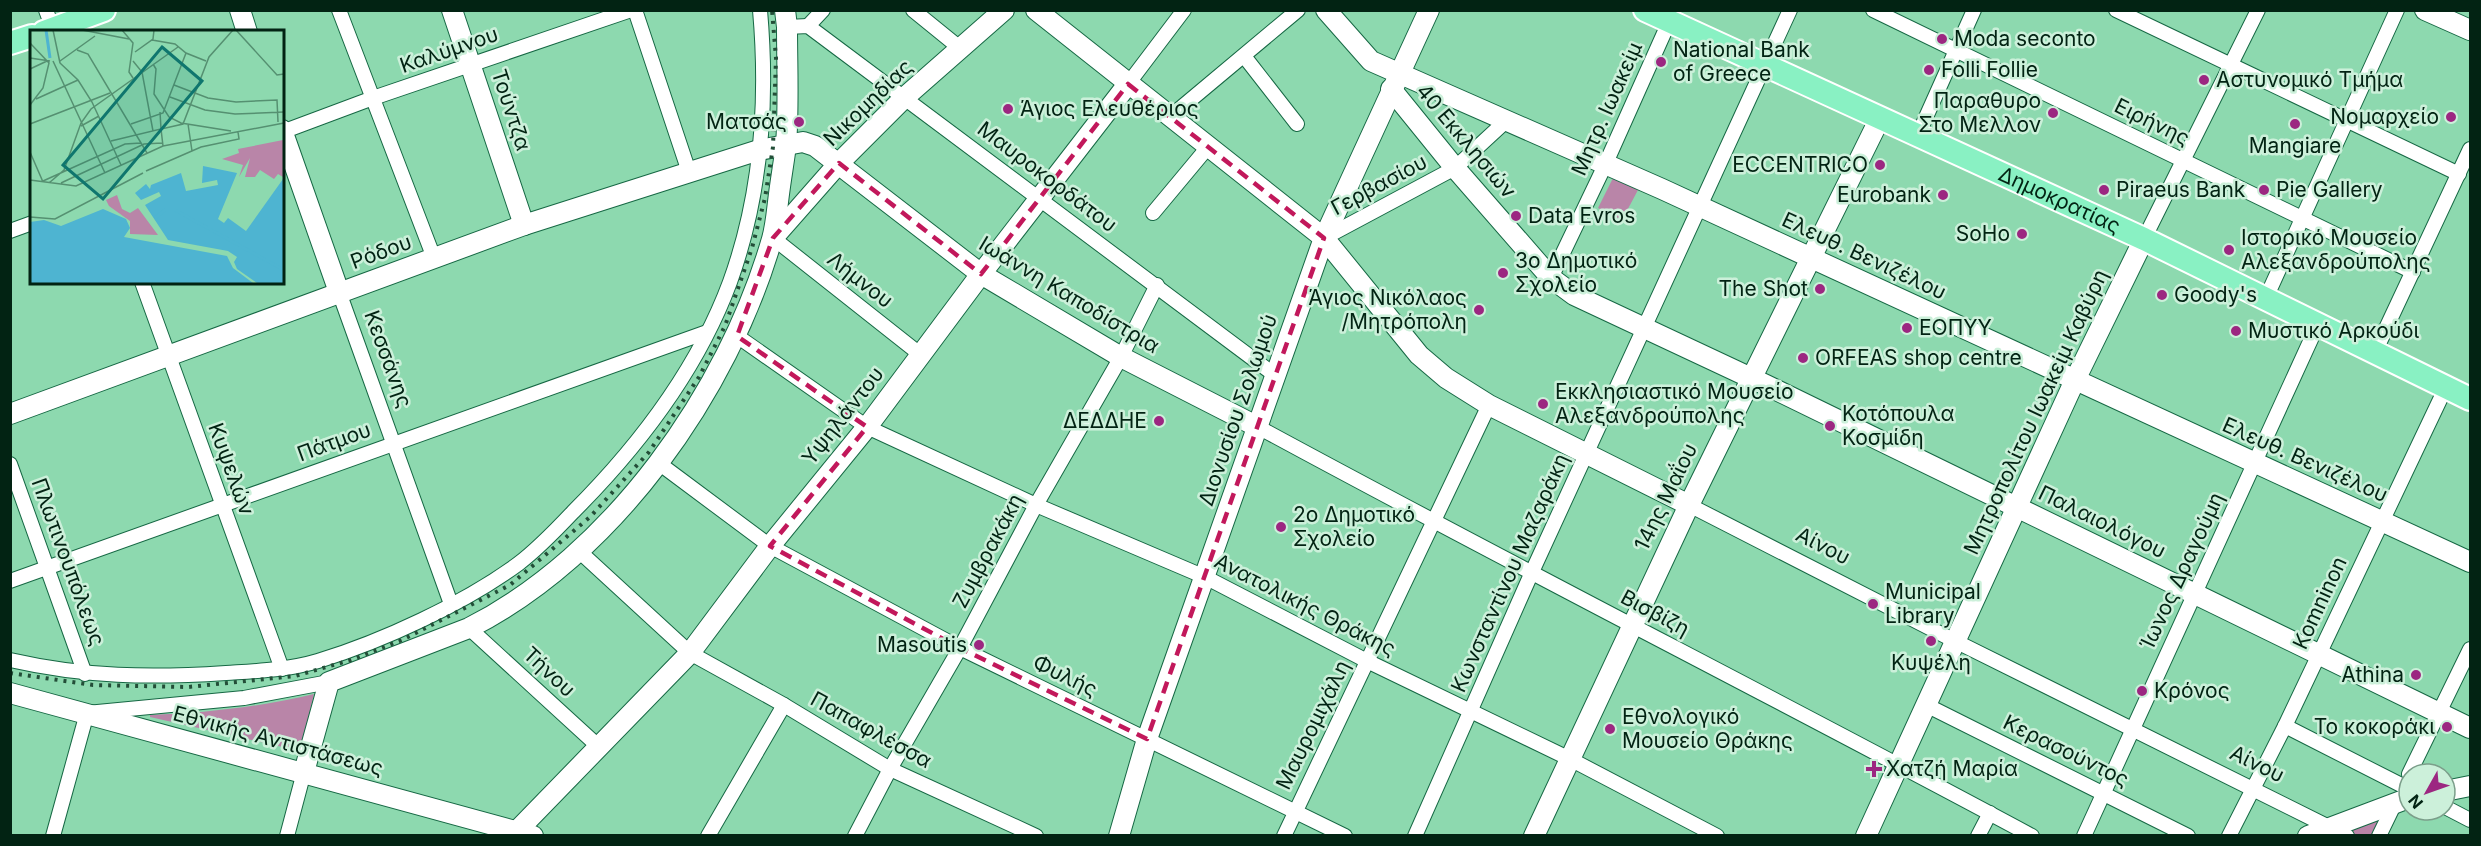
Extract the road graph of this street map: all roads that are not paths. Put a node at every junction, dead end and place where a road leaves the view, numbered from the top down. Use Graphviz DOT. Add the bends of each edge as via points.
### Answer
graph roads {
  1 [pos="104,10"];
  2 [pos="240,10"];
  3 [pos="339,10"];
  4 [pos="452,10"];
  5 [pos="633,10"];
  6 [pos="760,10"];
  7 [pos="823,10"];
  8 [pos="913,10"];
  9 [pos="1004,10"];
  10 [pos="1036,10"];
  11 [pos="1184,10"];
  12 [pos="1298,10"];
  13 [pos="1326,10"];
  14 [pos="1429,10"];
  15 [pos="1645,10"];
  16 [pos="1790,10"];
  17 [pos="1873,10"];
  18 [pos="1974,10"];
  19 [pos="2116,10"];
  20 [pos="2258,10"];
  21 [pos="2397,10"];
  22 [pos="2425,10"];
  23 [pos="1899,16"];
  24 [pos="786,19"];
  25 [pos="1669,22"];
  26 [pos="49,26"];
  27 [pos="808,26"];
  28 [pos="246,30"];
  29 [pos="2470,30"];
  30 [pos="30,37"];
  31 [pos="10,43"];
  32 [pos="961,49"];
  33 [pos="1956,51"];
  34 [pos="1244,56"];
  35 [pos="471,65"];
  36 [pos="1764,66"];
  37 [pos="2231,66"];
  38 [pos="1395,81"];
  39 [pos="1128,84"];
  40 [pos="906,97"];
  41 [pos="373,98"];
  42 [pos="1170,117"];
  43 [pos="1880,118"];
  44 [pos="1507,120"];
  45 [pos="2347,121"];
  46 [pos="1298,124"];
  47 [pos="284,130"];
  48 [pos="1918,135"];
  49 [pos="284,137"];
  50 [pos="773,147"];
  51 [pos="1208,147"];
  52 [pos="2470,149"];
  53 [pos="2183,161"];
  54 [pos="839,163"];
  55 [pos="1606,163"];
  56 [pos="1455,168"];
  57 [pos="689,172"];
  58 [pos="2460,174"];
  59 [pos="1040,198"];
  60 [pos="1699,206"];
  61 [pos="1153,213"];
  62 [pos="2301,218"];
  63 [pos="30,224"];
  64 [pos="524,225"];
  65 [pos="10,231"];
  66 [pos="773,238"];
  67 [pos="1324,238"];
  68 [pos="2144,239"];
  69 [pos="1810,256"];
  70 [pos="434,258"];
  71 [pos="2413,272"];
  72 [pos="981,274"];
  73 [pos="1551,278"];
  74 [pos="143,284"];
  75 [pos="1157,285"];
  76 [pos="339,292"];
  77 [pos="2266,298"];
  78 [pos="2318,324"];
  79 [pos="1645,329"];
  80 [pos="707,332"];
  81 [pos="736,336"];
  82 [pos="2375,352"];
  83 [pos="921,355"];
  84 [pos="169,357"];
  85 [pos="1121,357"];
  86 [pos="1276,376"];
  87 [pos="1752,378"];
  88 [pos="2075,380"];
  89 [pos="2446,387"];
  90 [pos="2470,399"];
  91 [pos="1488,405"];
  92 [pos="10,414"];
  93 [pos="867,427"];
  94 [pos="1258,427"];
  95 [pos="393,443"];
  96 [pos="1587,453"];
  97 [pos="10,464"];
  98 [pos="660,464"];
  99 [pos="2254,464"];
  100 [pos="221,504"];
  101 [pos="1036,505"];
  102 [pos="1689,505"];
  103 [pos="2017,506"];
  104 [pos="2382,521"];
  105 [pos="1433,522"];
  106 [pos="770,546"];
  107 [pos="579,551"];
  108 [pos="2470,562"];
  109 [pos="48,568"];
  110 [pos="1532,572"];
  111 [pos="1205,577"];
  112 [pos="10,581"];
  113 [pos="2194,595"];
  114 [pos="451,604"];
  115 [pos="1632,624"];
  116 [pos="470,628"];
  117 [pos="1955,641"];
  118 [pos="960,648"];
  119 [pos="2470,649"];
  120 [pos="690,653"];
  121 [pos="2319,653"];
  122 [pos="10,660"];
  123 [pos="1367,661"];
  124 [pos="282,669"];
  125 [pos="85,674"];
  126 [pos="329,682"];
  127 [pos="10,693"];
  128 [pos="784,705"];
  129 [pos="1926,705"];
  130 [pos="1471,712"];
  131 [pos="87,713"];
  132 [pos="2439,713"];
  133 [pos="2285,726"];
  134 [pos="2470,728"];
  135 [pos="2133,729"];
  136 [pos="1147,740"];
  137 [pos="599,747"];
  138 [pos="1570,759"];
  139 [pos="2417,762"];
  140 [pos="1898,765"];
  141 [pos="890,769"];
  142 [pos="304,772"];
  143 [pos="2397,783"];
  144 [pos="2253,789"];
  145 [pos="2104,793"];
  146 [pos="2397,794"];
  147 [pos="2397,804"];
  148 [pos="1295,812"];
  149 [pos="1990,813"];
  150 [pos="2339,831"];
  151 [pos="522,834"];
  152 [pos="53,836"];
  153 [pos="287,836"];
  154 [pos="708,836"];
  155 [pos="855,836"];
  156 [pos="1036,836"];
  157 [pos="1119,836"];
  158 [pos="1284,836"];
  159 [pos="1346,836"];
  160 [pos="1415,836"];
  161 [pos="1534,836"];
  162 [pos="1717,836"];
  163 [pos="1866,836"];
  164 [pos="1978,836"];
  165 [pos="2032,836"];
  166 [pos="2084,836"];
  167 [pos="2188,836"];
  168 [pos="2229,836"];
  169 [pos="2308,836"];
  170 [pos="2379,836"];
  1 -- 26 [label="main road"];
  2 -- 28 [label="street"];
  3 -- 41 [label="street"];
  4 -- 35 [label="street, Τούντζα"];
  5 -- 35 [label="street, Καλύμνου"];
  5 -- 57 [label="street"];
  6 -- 50 [label="street" via="763,90"];
  7 -- 27 [label="street"];
  8 -- 32 [label="street"];
  9 -- 32 [label="street, Νικομηδίας"];
  10 -- 39 [label="street, Αίνου"];
  11 -- 39 [label="street, Υψηλάντου"];
  12 -- 34 [label="street"];
  13 -- 38 [label="street, 40 Εκκλησιών" via="1368,58"];
  14 -- 38 [label="street, Διονυσίου Σολωμού"];
  15 -- 25 [label="main road, Δημοκρατίας"];
  16 -- 36 [label="street, Κωνσταντίνου Μαζαράκη"];
  17 -- 23 [label="street, Ειρήνης"];
  18 -- 33 [label="street"];
  19 -- 37 [label="street"];
  20 -- 37 [label="street"];
  21 -- 45 [label="street"];
  22 -- 29 [label="street"];
  23 -- 33 [label="street, Ειρήνης"];
  24 -- 27 [label="street"];
  24 -- 50 [label="street"];
  25 -- 36 [label="main road, Δημοκρατίας"];
  25 -- 55 [label="street, Μητρ. Ιωακείμ"];
  27 -- 40 [label="street, Μαυροκορδάτου"];
  30 -- 31 [label="main road"];
  32 -- 40 [label="street, Νικομηδίας"];
  33 -- 48 [label="street"];
  33 -- 53 [label="street, Ειρήνης"];
  34 -- 42 [label="street"];
  34 -- 46 [label="street"];
  35 -- 41 [label="street, Καλύμνου"];
  35 -- 64 [label="street, Τούντζα"];
  36 -- 43 [label="main road, Δημοκρατίας"];
  36 -- 60 [label="street, Κωνσταντίνου Μαζαράκη"];
  37 -- 45 [label="street"];
  37 -- 53 [label="street"];
  38 -- 44 [label="street, Ελευθ. Βενιζέλου"];
  38 -- 56 [label="street, 40 Εκκλησιών"];
  38 -- 67 [label="street, Διονυσίου Σολωμού"];
  39 -- 42 [label="street, Αίνου"];
  39 -- 59 [label="street, Υψηλάντου"];
  40 -- 54 [label="street, Νικομηδίας"];
  40 -- 59 [label="street, Μαυροκορδάτου"];
  41 -- 47 [label="street, Καλύμνου"];
  41 -- 70 [label="street"];
  42 -- 51 [label="street, Αίνου"];
  43 -- 48 [label="main road, Δημοκρατίας"];
  43 -- 69 [label="street, 14ης Μαΐου"];
  44 -- 55 [label="street, Ελευθ. Βενιζέλου"];
  44 -- 56 [label="street, Γερβασίου"];
  45 -- 58 [label="street"];
  45 -- 62 [label="street"];
  48 -- 68 [label="main road, Δημοκρατίας"];
  49 -- 76 [label="street, Κεσσάνης"];
  50 -- 54 [label="street, Ιωάννη Καποδίστρια" via="808,142"];
  50 -- 57 [label="street, Ρόδου"];
  50 -- 66 [label="street"];
  50 -- 80 [label="street" via="754,190 729,282"];
  51 -- 61 [label="street"];
  51 -- 67 [label="street, Αίνου"];
  52 -- 58 [label="street"];
  53 -- 62 [label="street, Ειρήνης"];
  53 -- 68 [label="street"];
  54 -- 66 [label="street, Νικομηδίας"];
  54 -- 72 [label="street, Ιωάννη Καποδίστρια"];
  55 -- 60 [label="street, Ελευθ. Βενιζέλου"];
  55 -- 73 [label="street, Μητρ. Ιωακείμ"];
  56 -- 67 [label="street, Γερβασίου"];
  56 -- 73 [label="street, 40 Εκκλησιών"];
  57 -- 64 [label="street, Ρόδου"];
  58 -- 71 [label="street"];
  59 -- 72 [label="street, Υψηλάντου"];
  59 -- 75 [label="street, Μαυροκορδάτου"];
  60 -- 69 [label="street, Ελευθ. Βενιζέλου"];
  60 -- 79 [label="street, Κωνσταντίνου Μαζαράκη"];
  62 -- 71 [label="street, Ειρήνης"];
  62 -- 77 [label="street"];
  63 -- 65 [label="street"];
  64 -- 70 [label="street, Ρόδου"];
  66 -- 81 [label="street"];
  66 -- 83 [label="street, Λήμνου"];
  67 -- 86 [label="street, Διονυσίου Σολωμού"];
  67 -- 91 [label="street, Αίνου" via="1430,366"];
  68 -- 77 [label="main road, Δημοκρατίας"];
  68 -- 88 [label="street, Μητροπολίτου Ιωακείμ Καβύρη"];
  69 -- 87 [label="street, 14ης Μαΐου"];
  69 -- 88 [label="street, Ελευθ. Βενιζέλου"];
  70 -- 76 [label="street, Ρόδου"];
  71 -- 82 [label="street"];
  72 -- 83 [label="street, Υψηλάντου"];
  72 -- 85 [label="street, Ιωάννη Καποδίστρια"];
  73 -- 79 [label="street, Παλαιολόγου" via="1574,295"];
  74 -- 84 [label="street, Κυψελών"];
  75 -- 85 [label="street, Ζυμβρακάκη"];
  75 -- 86 [label="street, Μαυροκορδάτου"];
  76 -- 84 [label="street, Ρόδου"];
  76 -- 95 [label="street, Κεσσάνης"];
  77 -- 78 [label="main road, Δημοκρατίας"];
  78 -- 82 [label="main road, Δημοκρατίας"];
  78 -- 99 [label="street, Ίωνος Δραγούμη"];
  79 -- 87 [label="street, Παλαιολόγου"];
  79 -- 96 [label="street, Κωνσταντίνου Μαζαράκη"];
  80 -- 95 [label="street, Πάτμου"];
  80 -- 114 [label="street" via="681,383 627,456 596,489 520,562"];
  81 -- 93 [label="street, Ανατολικής Θράκης"];
  81 -- 98 [label="street"];
  82 -- 89 [label="main road, Δημοκρατίας"];
  83 -- 93 [label="street, Υψηλάντου"];
  84 -- 92 [label="street, Ρόδου"];
  84 -- 100 [label="street, Κυψελών"];
  85 -- 94 [label="street, Ιωάννη Καποδίστρια"];
  85 -- 101 [label="street, Ζυμβρακάκη"];
  86 -- 94 [label="street, Διονυσίου Σολωμού"];
  87 -- 102 [label="street, 14ης Μαΐου"];
  87 -- 103 [label="street, Παλαιολόγου"];
  88 -- 99 [label="street, Ελευθ. Βενιζέλου"];
  88 -- 103 [label="street, Μητροπολίτου Ιωακείμ Καβύρη"];
  89 -- 90 [label="main road, Δημοκρατίας"];
  89 -- 104 [label="street, Komninon"];
  91 -- 96 [label="street, Αίνου"];
  91 -- 105 [label="street, Μαυρομιχάλη"];
  93 -- 101 [label="street, Ανατολικής Θράκης"];
  93 -- 106 [label="street, Υψηλάντου"];
  94 -- 105 [label="street, Βισβίζη"];
  94 -- 111 [label="street, Διονυσίου Σολωμού"];
  95 -- 100 [label="street, Πάτμου"];
  95 -- 114 [label="street, Κεσσάνης"];
  96 -- 102 [label="street, Αίνου"];
  96 -- 110 [label="street, Κωνσταντίνου Μαζαράκη"];
  97 -- 109 [label="street, Πλωτινουπόλεως"];
  98 -- 106 [label="street, Φυλής"];
  98 -- 107 [label="street"];
  99 -- 104 [label="street, Ελευθ. Βενιζέλου"];
  99 -- 113 [label="street, Ίωνος Δραγούμη"];
  100 -- 109 [label="street, Πάτμου"];
  100 -- 124 [label="street, Κυψελών"];
  101 -- 111 [label="street, Ανατολικής Θράκης"];
  101 -- 118 [label="street, Ζυμβρακάκη"];
  102 -- 115 [label="street, 14ης Μαΐου"];
  102 -- 117 [label="street, Αίνου"];
  103 -- 113 [label="street, Παλαιολόγου"];
  103 -- 117 [label="street, Μητροπολίτου Ιωακείμ Καβύρη"];
  104 -- 108 [label="street, Ελευθ. Βενιζέλου"];
  104 -- 121 [label="street, Komninon"];
  105 -- 110 [label="street, Βισβίζη"];
  105 -- 123 [label="street, Μαυρομιχάλη"];
  106 -- 118 [label="street, Φυλής"];
  106 -- 120 [label="street, Υψηλάντου"];
  107 -- 116 [label="street" via="515,601"];
  107 -- 120 [label="street, Παπαφλέσσα"];
  109 -- 112 [label="street, Πάτμου"];
  109 -- 125 [label="street, Πλωτινουπόλεως"];
  110 -- 115 [label="street, Βισβίζη"];
  110 -- 130 [label="street, Κωνσταντίνου Μαζαράκη"];
  111 -- 123 [label="street, Ανατολικής Θράκης"];
  111 -- 136 [label="street, Διονυσίου Σολωμού"];
  113 -- 121 [label="street, Παλαιολόγου"];
  113 -- 135 [label="street, Ίωνος Δραγούμη"];
  114 -- 124 [label="street" via="357,647"];
  115 -- 138 [label="street, 14ης Μαΐου"];
  115 -- 140 [label="street, Βισβίζη"];
  116 -- 126 [label="street"];
  116 -- 137 [label="street, Τήνου"];
  117 -- 129 [label="street, Μητροπολίτου Ιωακείμ Καβύρη"];
  117 -- 135 [label="street, Αίνου"];
  118 -- 136 [label="street, Φυλής"];
  118 -- 141 [label="street, Ζυμβρακάκη"];
  119 -- 132 [label="street"];
  120 -- 128 [label="street, Παπαφλέσσα"];
  120 -- 137 [label="street, Υψηλάντου"];
  121 -- 132 [label="street, Παλαιολόγου"];
  121 -- 133 [label="street, Komninon"];
  122 -- 125 [label="street"];
  123 -- 130 [label="street, Ανατολικής Θράκης"];
  123 -- 148 [label="street, Μαυρομιχάλη"];
  124 -- 125 [label="street" via="180,676"];
  126 -- 131 [label="street" via="244,698"];
  126 -- 142 [label="street"];
  127 -- 131 [label="street, Εθνικής Αντιστάσεως"];
  128 -- 141 [label="street, Παπαφλέσσα"];
  128 -- 154 [label="street"];
  129 -- 140 [label="street, Μητροπολίτου Ιωακείμ Καβύρη"];
  129 -- 145 [label="street, Κερασούντος"];
  130 -- 138 [label="street, Ανατολικής Θράκης"];
  130 -- 160 [label="street, Κωνσταντίνου Μαζαράκη"];
  131 -- 142 [label="street, Εθνικής Αντιστάσεως"];
  131 -- 152 [label="street"];
  132 -- 134 [label="street, Παλαιολόγου"];
  132 -- 139 [label="street"];
  133 -- 143 [label="street"];
  133 -- 144 [label="street, Komninon"];
  135 -- 144 [label="street, Αίνου"];
  135 -- 145 [label="street, Ίωνος Δραγούμη"];
  136 -- 148 [label="street, Φυλής"];
  136 -- 157 [label="street, Διονυσίου Σολωμού"];
  137 -- 151 [label="street, Υψηλάντου"];
  138 -- 161 [label="street, 14ης Μαΐου"];
  138 -- 162 [label="street, Ανατολικής Θράκης"];
  140 -- 149 [label="street, Βισβίζη"];
  140 -- 163 [label="street, Μητροπολίτου Ιωακείμ Καβύρη"];
  141 -- 155 [label="street, Ζυμβρακάκη"];
  141 -- 156 [label="street, Παπαφλέσσα"];
  142 -- 151 [label="street, Εθνικής Αντιστάσεως"];
  142 -- 153 [label="street"];
  144 -- 150 [label="street, Αίνου"];
  144 -- 168 [label="street, Komninon"];
  145 -- 166 [label="street, Ίωνος Δραγούμη"];
  145 -- 167 [label="street, Κερασούντος"];
  146 -- 150 [label="street"];
  147 -- 170 [label="street"];
  148 -- 158 [label="street, Μαυρομιχάλη"];
  148 -- 159 [label="street, Φυλής"];
  149 -- 164 [label="street"];
  149 -- 165 [label="street, Βισβίζη"];
  150 -- 169 [label="street"];
}
